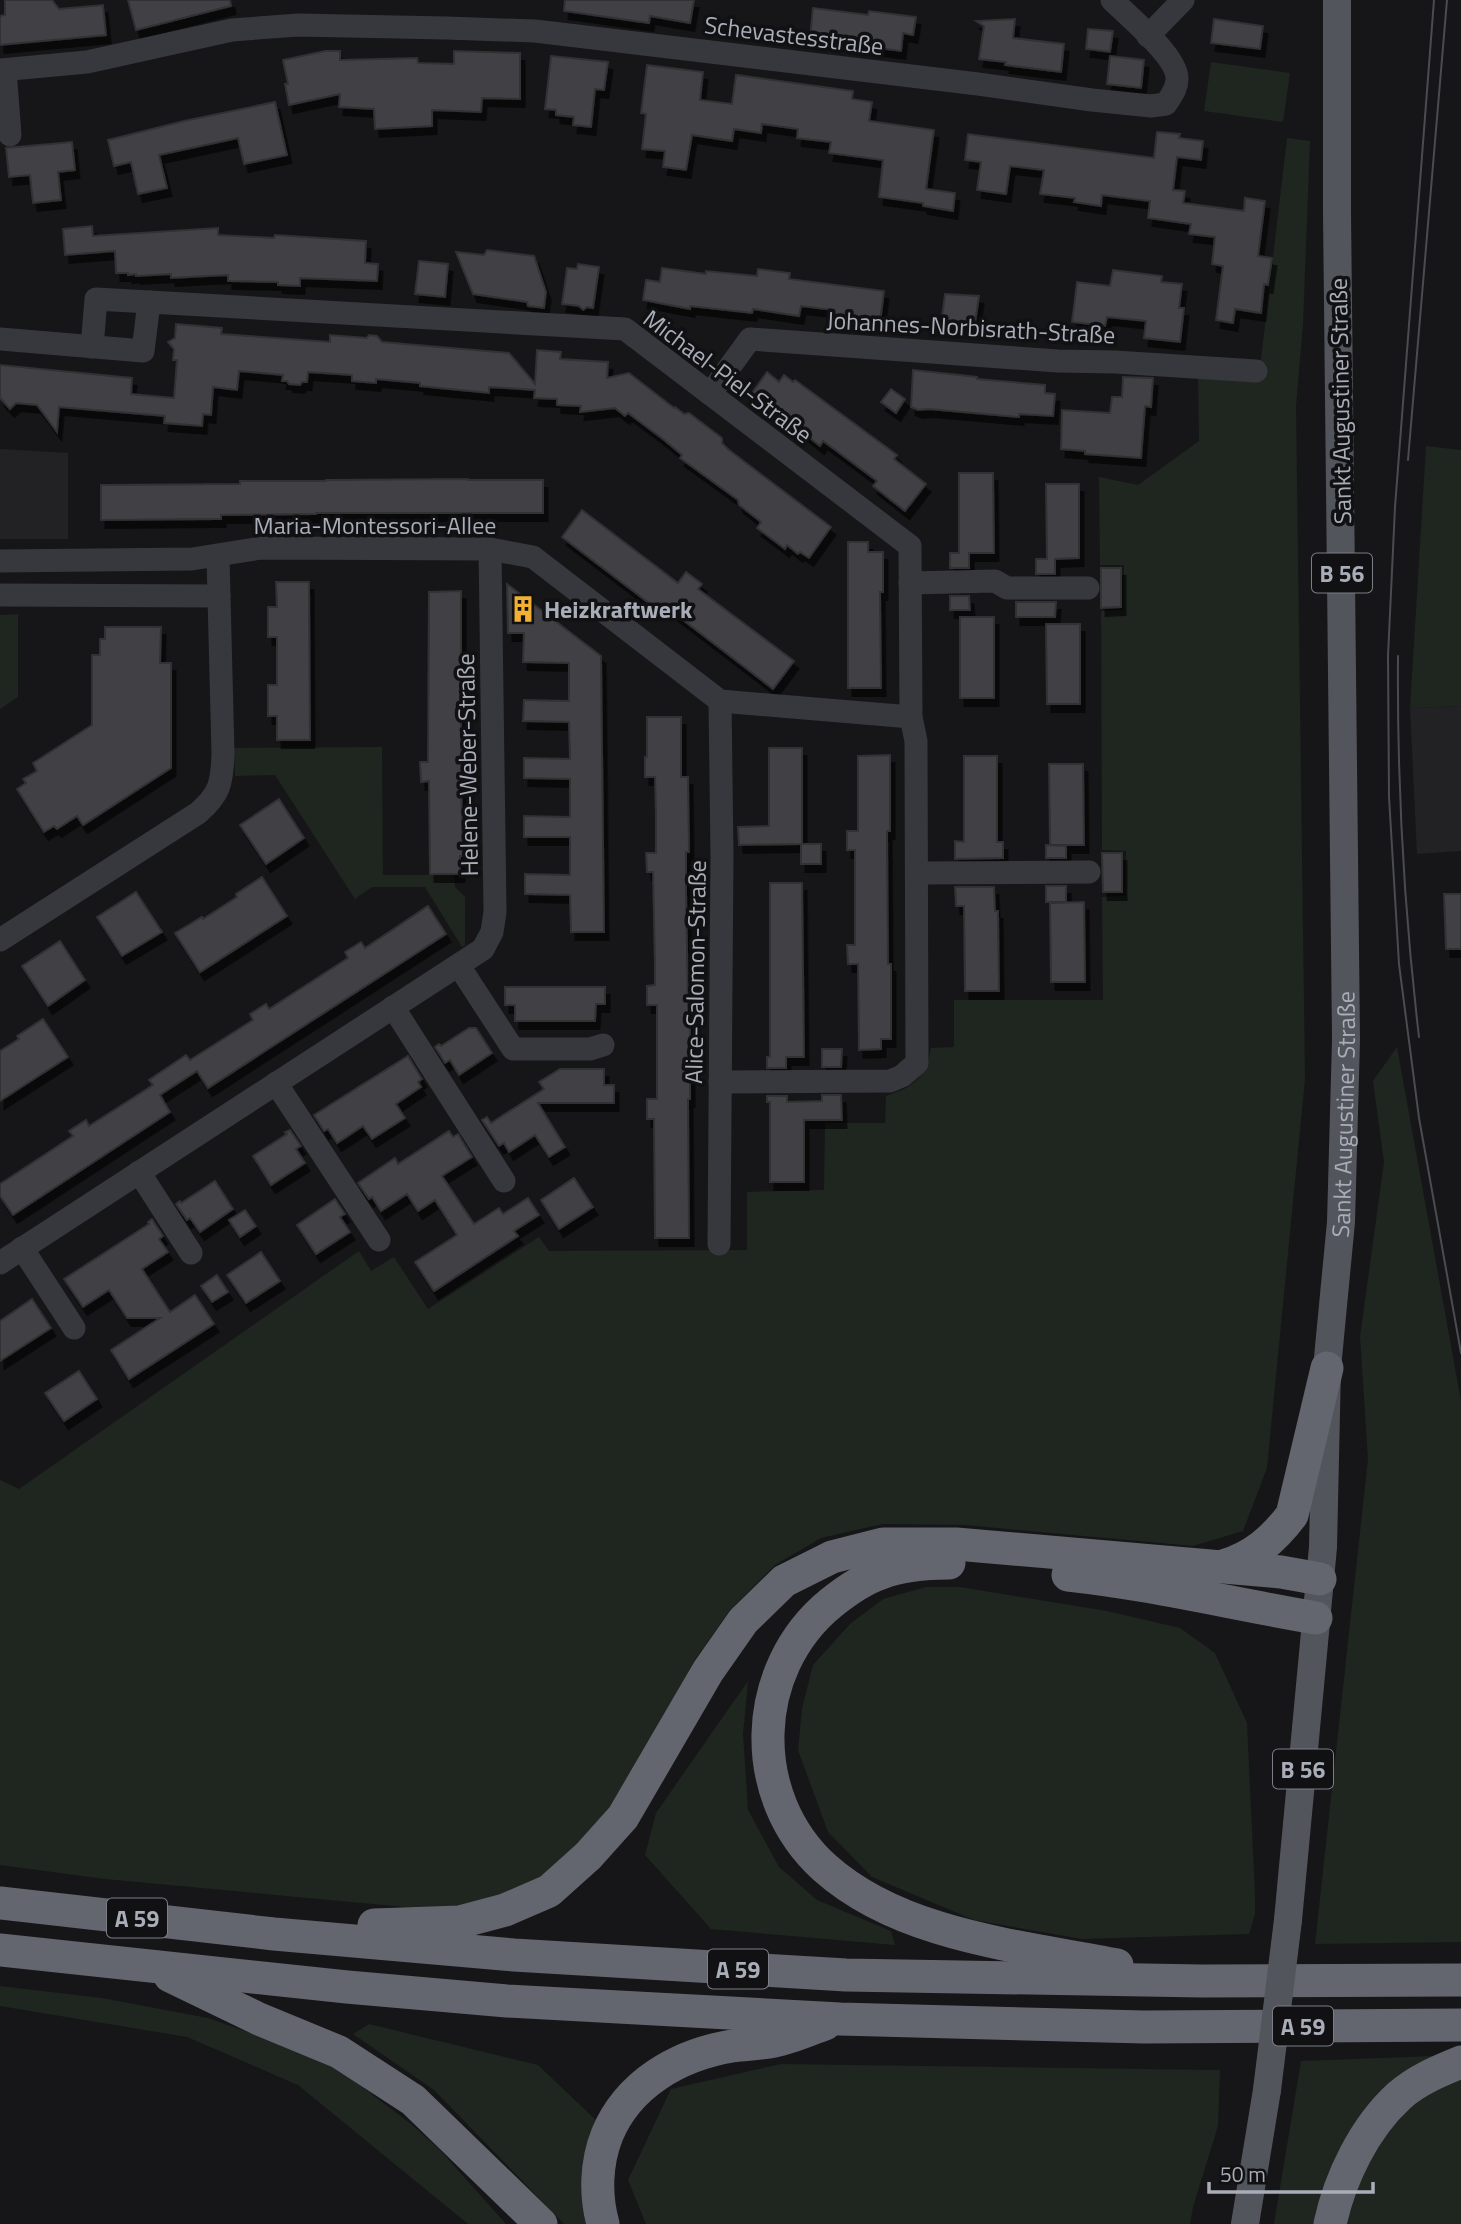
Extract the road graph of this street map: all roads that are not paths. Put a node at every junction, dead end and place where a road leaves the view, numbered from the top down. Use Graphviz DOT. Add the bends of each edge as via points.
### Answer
graph roads {
  1 [pos="1112,0"];
  2 [pos="1183,0"];
  3 [pos="1337,0"];
  4 [pos="1148,36"];
  5 [pos="3,70"];
  6 [pos="4,100"];
  7 [pos="10,135"];
  8 [pos="149,302"];
  9 [pos="0,339"];
  10 [pos="92,347"];
  11 [pos="1256,371"];
  12 [pos="710,394"];
  13 [pos="490,549"];
  14 [pos="218,557"];
  15 [pos="0,561"];
  16 [pos="911,583"];
  17 [pos="1088,588"];
  18 [pos="0,595"];
  19 [pos="219,596"];
  20 [pos="720,701"];
  21 [pos="911,717"];
  22 [pos="1089,872"];
  23 [pos="918,873"];
  24 [pos="0,940"];
  25 [pos="459,966"];
  26 [pos="393,1007"];
  27 [pos="603,1045"];
  28 [pos="720,1082"];
  29 [pos="276,1083"];
  30 [pos="139,1171"];
  31 [pos="504,1181"];
  32 [pos="379,1240"];
  33 [pos="719,1244"];
  34 [pos="22,1248"];
  35 [pos="191,1253"];
  36 [pos="0,1263"];
  37 [pos="74,1328"];
  38 [pos="1327,1368"];
  39 [pos="1220,1566"];
  40 [pos="1320,1579"];
  41 [pos="1316,1618"];
  42 [pos="0,1903"];
  43 [pos="274,1934"];
  44 [pos="0,1950"];
  45 [pos="149,1966"];
  46 [pos="1461,1980"];
  47 [pos="1202,1981"];
  48 [pos="839,2019"];
  49 [pos="1461,2025"];
  50 [pos="1461,2062"];
  51 [pos="541,2224"];
  52 [pos="603,2224"];
  53 [pos="1245,2224"];
  54 [pos="1330,2224"];
  1 -- 4 [label="street"];
  2 -- 4 [label="street"];
  3 -- 38 [label="main road, Sankt Augustiner Straße / B 56" via="1346,1040 1341,1222"];
  4 -- 5 [label="street, Schevastesstraße" via="1175,67 1177,80 1166,104 1092,100 535,31 446,27 298,24 232,30 87,62"];
  5 -- 6 [label="street"];
  6 -- 7 [label="street"];
  8 -- 10 [label="street" via="143,351"];
  8 -- 10 [label="street, Michael-Piel-Straße" via="96,299"];
  8 -- 12 [label="street, Michael-Piel-Straße" via="625,329"];
  9 -- 10 [label="street"];
  11 -- 12 [label="street, Johannes-Norbisrath-Straße" via="750,339"];
  12 -- 16 [label="street, Michael-Piel-Straße" via="909,546"];
  13 -- 14 [label="street, Maria-Montessori-Allee" via="261,548"];
  13 -- 20 [label="street, Maria-Montessori-Allee" via="533,557"];
  13 -- 25 [label="street, Helene-Weber-Straße" via="495,912 483,949"];
  14 -- 15 [label="street, Maria-Montessori-Allee"];
  14 -- 19 [label="street"];
  16 -- 17 [label="street" via="995,581 1007,588"];
  16 -- 21 [label="street, Michael-Piel-Straße"];
  18 -- 19 [label="street"];
  19 -- 24 [label="street" via="223,754 213,800"];
  20 -- 21 [label="street"];
  20 -- 28 [label="street, Alice-Salomon-Straße"];
  21 -- 23 [label="street, Michael-Piel-Straße" via="916,741"];
  22 -- 23 [label="street"];
  23 -- 28 [label="street, Michael-Piel-Straße" via="915,1066 890,1081"];
  25 -- 26 [label="street, Helene-Weber-Straße"];
  25 -- 27 [label="street" via="513,1049"];
  26 -- 29 [label="street, Helene-Weber-Straße"];
  26 -- 31 [label="street"];
  28 -- 33 [label="street, Alice-Salomon-Straße"];
  29 -- 30 [label="street, Helene-Weber-Straße"];
  29 -- 32 [label="street"];
  30 -- 34 [label="street, Helene-Weber-Straße"];
  30 -- 35 [label="street"];
  34 -- 36 [label="street, Helene-Weber-Straße"];
  34 -- 37 [label="street"];
  38 -- 39 [label="highway" via="1292,1515 1278,1534 1243,1560"];
  38 -- 40 [label="main road, Sankt Augustiner Straße / B 56"];
  39 -- 40 [label="highway"];
  39 -- 43 [label="highway" via="956,1544 883,1544 832,1557 784,1581 743,1621 708,1671 623,1817 549,1891 460,1922"];
  40 -- 41 [label="main road, Sankt Augustiner Straße / B 56"];
  41 -- 47 [label="highway" via="1074,1575 923,1563 880,1573 846,1591 815,1616 792,1646 778,1679 769,1708 767,1738 770,1773 782,1808 800,1840 849,1886 907,1917 956,1932"];
  41 -- 53 [label="main road, Sankt Augustiner Straße / B 56, bridge" via="1288,1920"];
  42 -- 43 [label="highway, A 59"];
  43 -- 47 [label="highway, A 59" via="514,1955 846,1975"];
  44 -- 45 [label="highway, A 59"];
  45 -- 48 [label="highway, A 59" via="507,2001"];
  45 -- 51 [label="highway" via="339,2052 413,2100"];
  46 -- 47 [label="highway, A 59"];
  48 -- 49 [label="highway, A 59" via="1144,2027"];
  48 -- 52 [label="highway" via="776,2041 730,2046 688,2059 669,2066 634,2092 603,2145 597,2192"];
  50 -- 54 [label="highway" via="1417,2083 1383,2113 1351,2165"];
}
